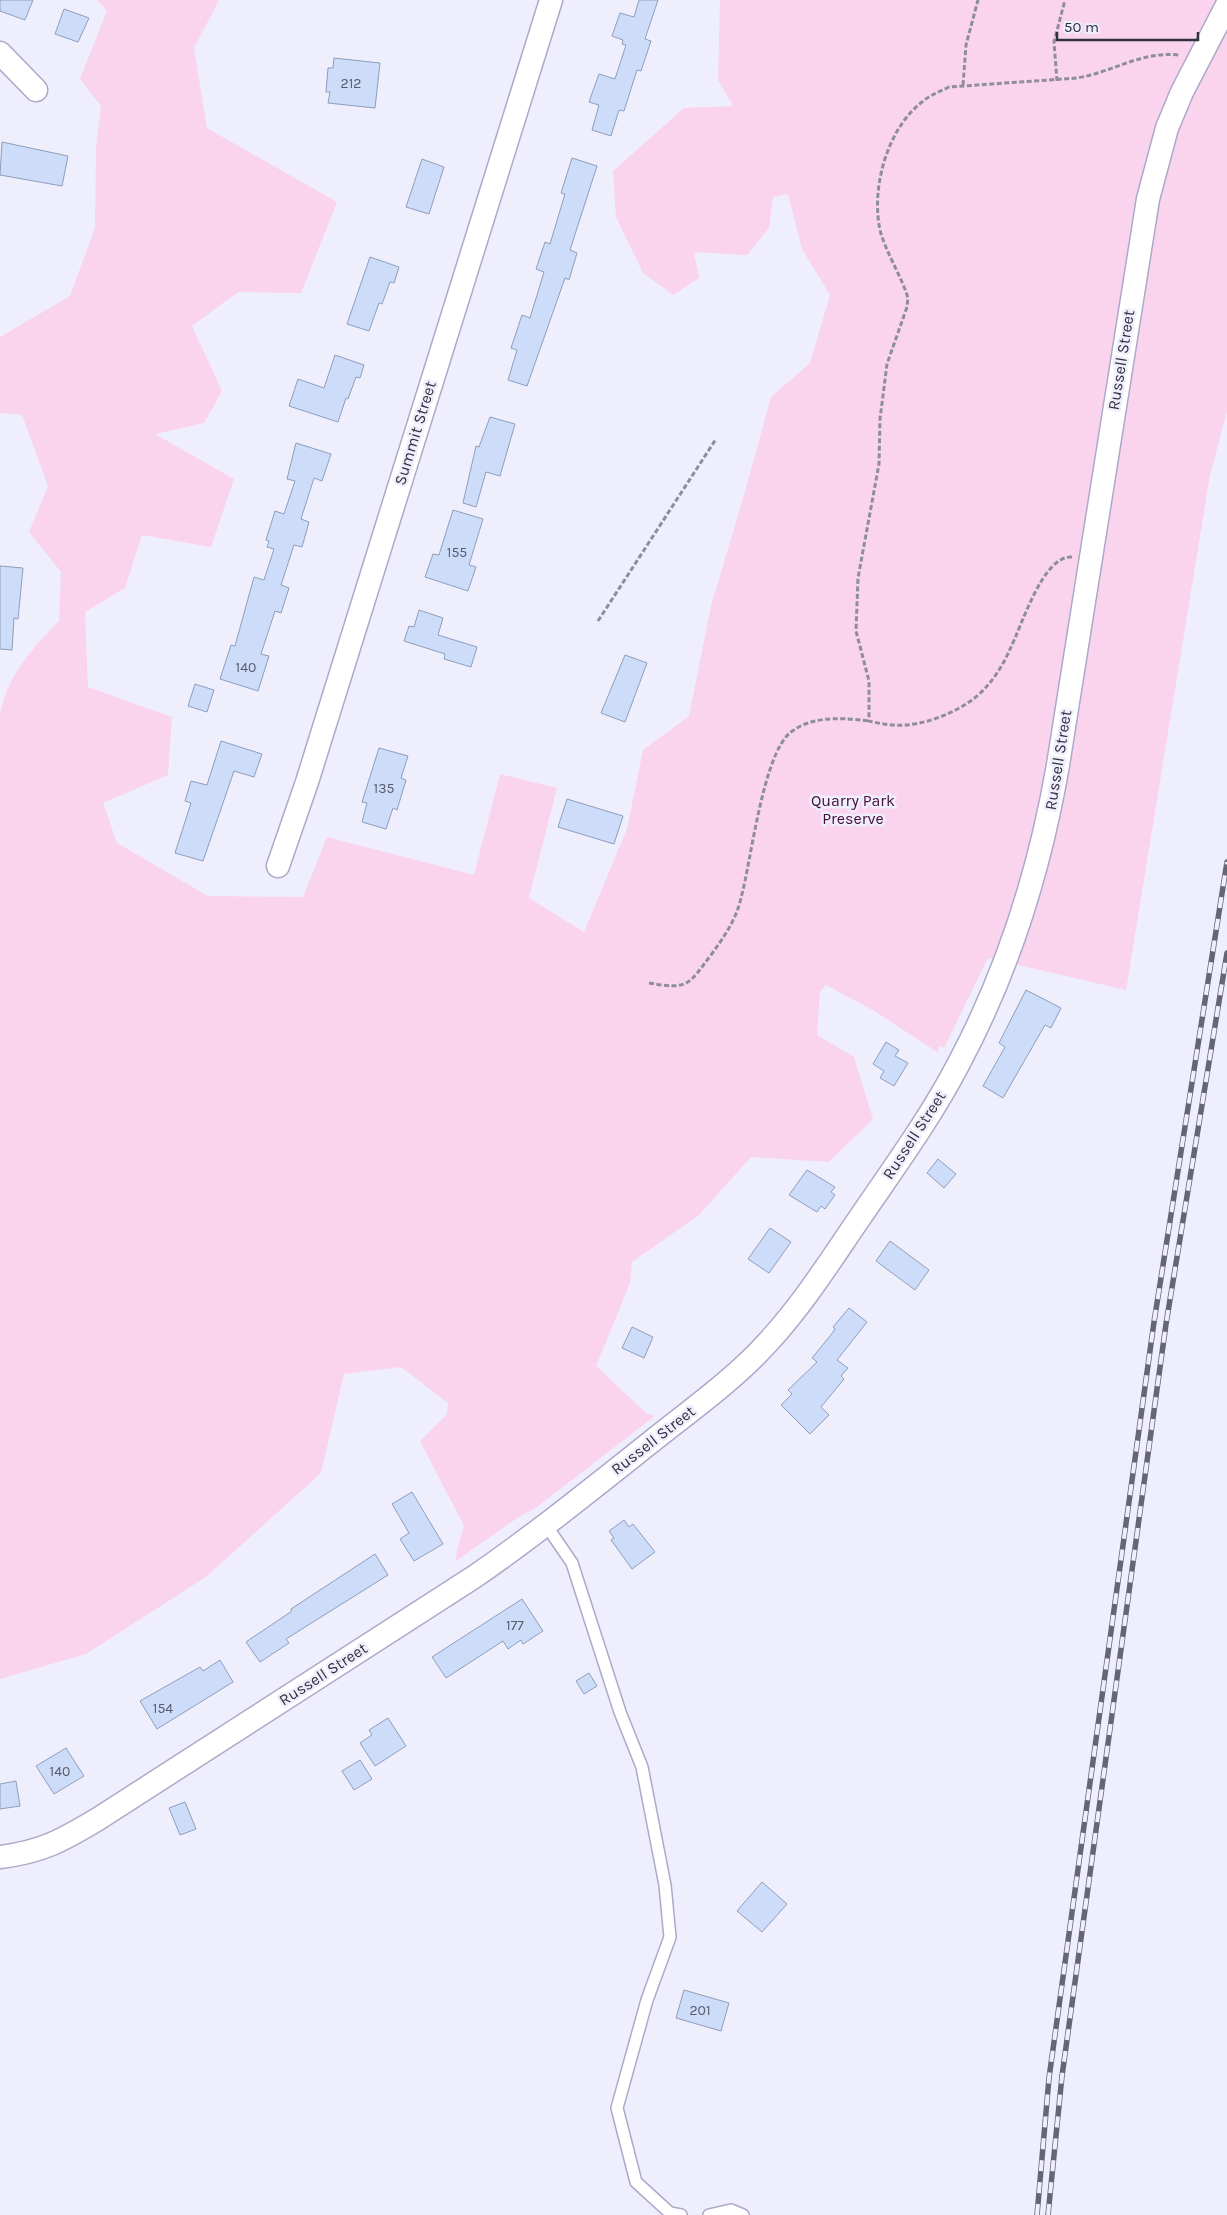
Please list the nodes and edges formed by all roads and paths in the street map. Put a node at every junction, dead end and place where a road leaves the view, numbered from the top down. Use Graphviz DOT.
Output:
graph roads {
  1 [pos="551,0"];
  2 [pos="978,0"];
  3 [pos="1065,0"];
  4 [pos="1227,5"];
  5 [pos="0,53"];
  6 [pos="1197,59"];
  7 [pos="1057,81"];
  8 [pos="963,85"];
  9 [pos="36,90"];
  10 [pos="716,439"];
  11 [pos="1090,559"];
  12 [pos="598,622"];
  13 [pos="868,721"];
  14 [pos="278,866"];
  15 [pos="649,984"];
  16 [pos="546,1525"];
  17 [pos="0,1857"];
  18 [pos="681,2215"];
  19 [pos="709,2215"];
  20 [pos="743,2215"];
  1 -- 14 [label="street, Summit Street"];
  2 -- 8 [label="path"];
  3 -- 7 [label="path"];
  4 -- 6 [label="street, Russell Street"];
  5 -- 9 [label="street"];
  6 -- 7 [label="path"];
  6 -- 11 [label="street, Russell Street"];
  7 -- 8 [label="path"];
  8 -- 13 [label="path"];
  10 -- 12 [label="path"];
  11 -- 13 [label="path"];
  11 -- 16 [label="street, Russell Street"];
  13 -- 15 [label="path"];
  16 -- 17 [label="street, Russell Street"];
  16 -- 18 [label="lane"];
  19 -- 20 [label="lane"];
}
